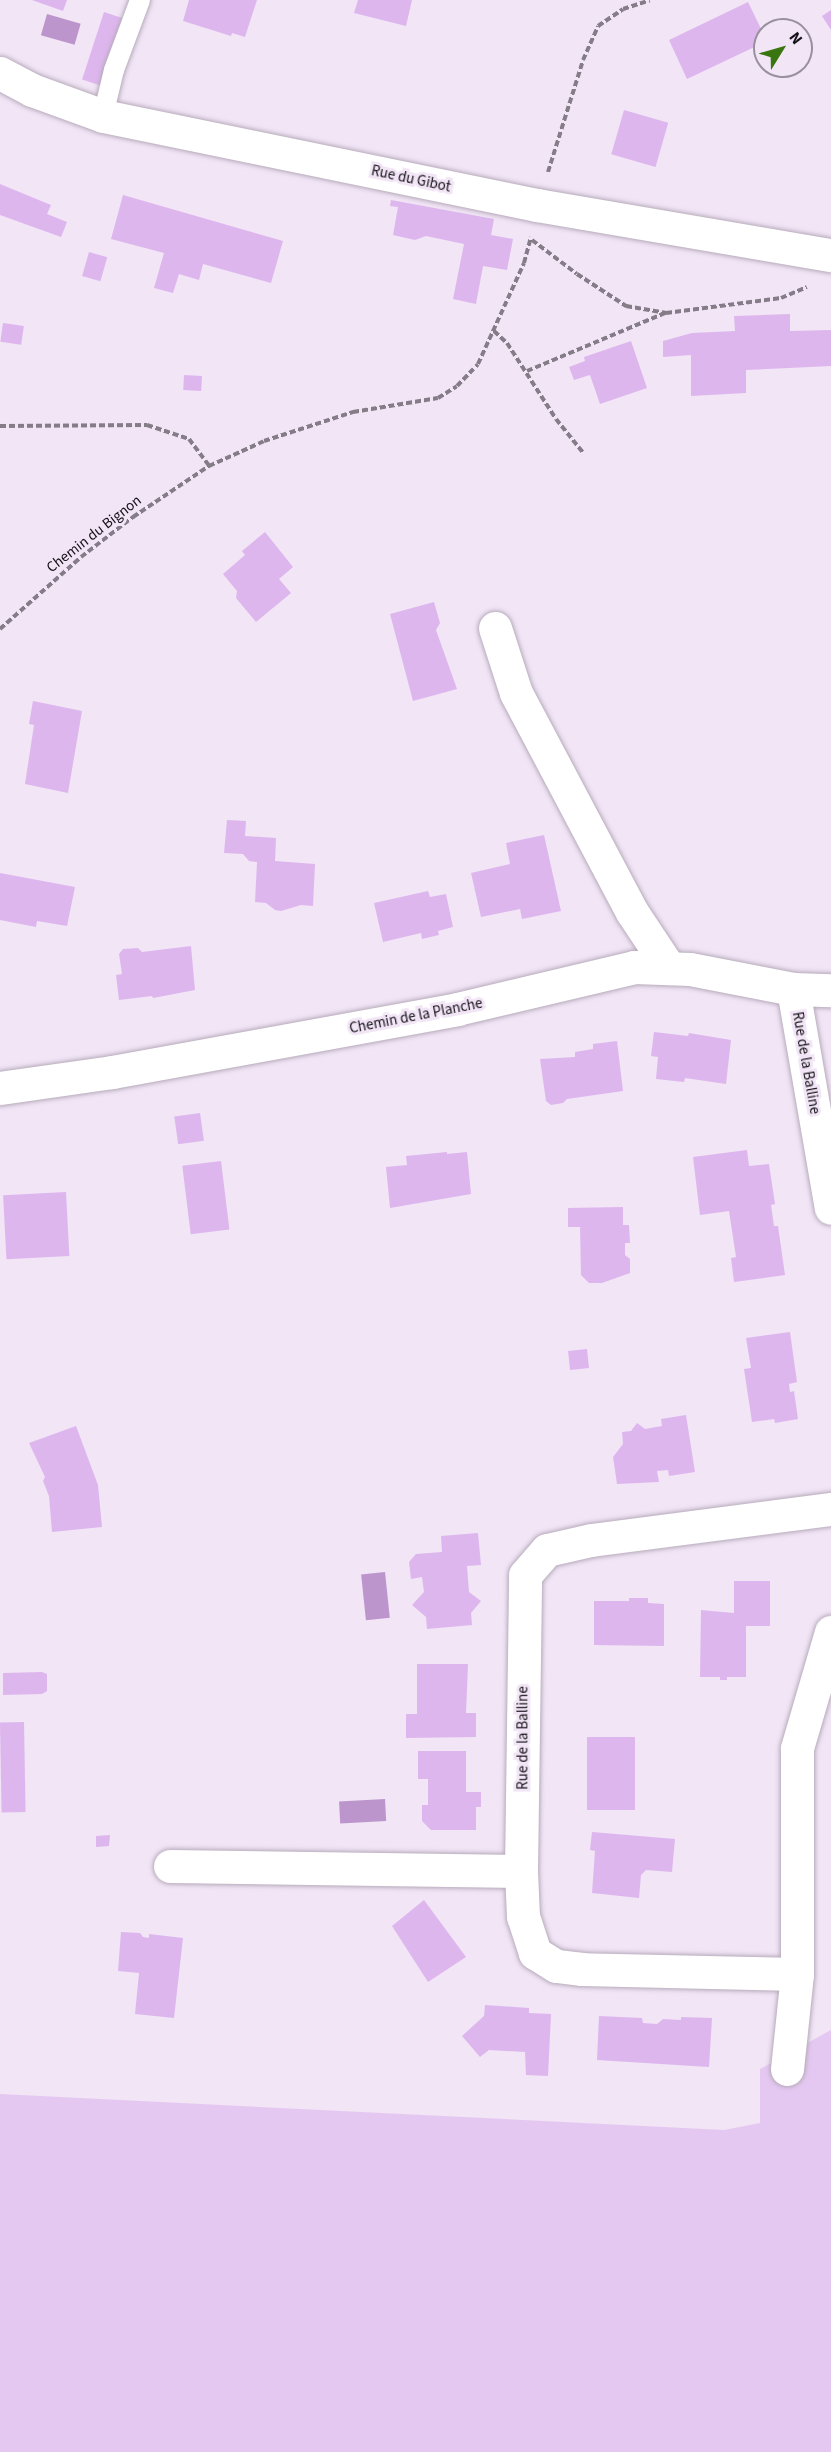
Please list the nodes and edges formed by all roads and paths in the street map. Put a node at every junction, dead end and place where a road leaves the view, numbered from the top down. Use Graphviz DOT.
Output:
graph roads {
  1 [pos="140,0"];
  2 [pos="650,0"];
  3 [pos="0,73"];
  4 [pos="103,116"];
  5 [pos="537,205"];
  6 [pos="531,239"];
  7 [pos="831,255"];
  8 [pos="810,286"];
  9 [pos="666,313"];
  10 [pos="494,331"];
  11 [pos="527,371"];
  12 [pos="0,426"];
  13 [pos="584,454"];
  14 [pos="209,466"];
  15 [pos="495,628"];
  16 [pos="0,629"];
  17 [pos="669,968"];
  18 [pos="793,988"];
  19 [pos="831,990"];
  20 [pos="0,1088"];
  21 [pos="831,1208"];
  22 [pos="831,1509"];
  23 [pos="831,1632"];
  24 [pos="170,1866"];
  25 [pos="521,1871"];
  26 [pos="797,1974"];
  27 [pos="787,2068"];
  1 -- 4 [label="lane"];
  2 -- 5 [label="path, Chemin du Bignon"];
  3 -- 4 [label="street, Rue du Gibot"];
  4 -- 5 [label="street, Rue du Gibot"];
  5 -- 6 [label="path, Chemin du Bignon"];
  5 -- 7 [label="street, Rue du Gibot"];
  6 -- 9 [label="path"];
  6 -- 10 [label="path, Chemin du Bignon"];
  8 -- 9 [label="path"];
  9 -- 11 [label="path"];
  10 -- 11 [label="path"];
  10 -- 14 [label="path, Chemin du Bignon"];
  11 -- 13 [label="path"];
  12 -- 14 [label="path"];
  14 -- 16 [label="path, Chemin du Bignon"];
  15 -- 17 [label="street"];
  17 -- 18 [label="street, Chemin de la Planche"];
  17 -- 20 [label="street, Chemin de la Planche"];
  18 -- 19 [label="street, Chemin de la Planche"];
  18 -- 21 [label="street, Rue de la Balline"];
  22 -- 25 [label="street, Rue de la Balline"];
  23 -- 26 [label="street"];
  24 -- 25 [label="street"];
  25 -- 26 [label="street, Rue de la Balline"];
  26 -- 27 [label="street"];
}
